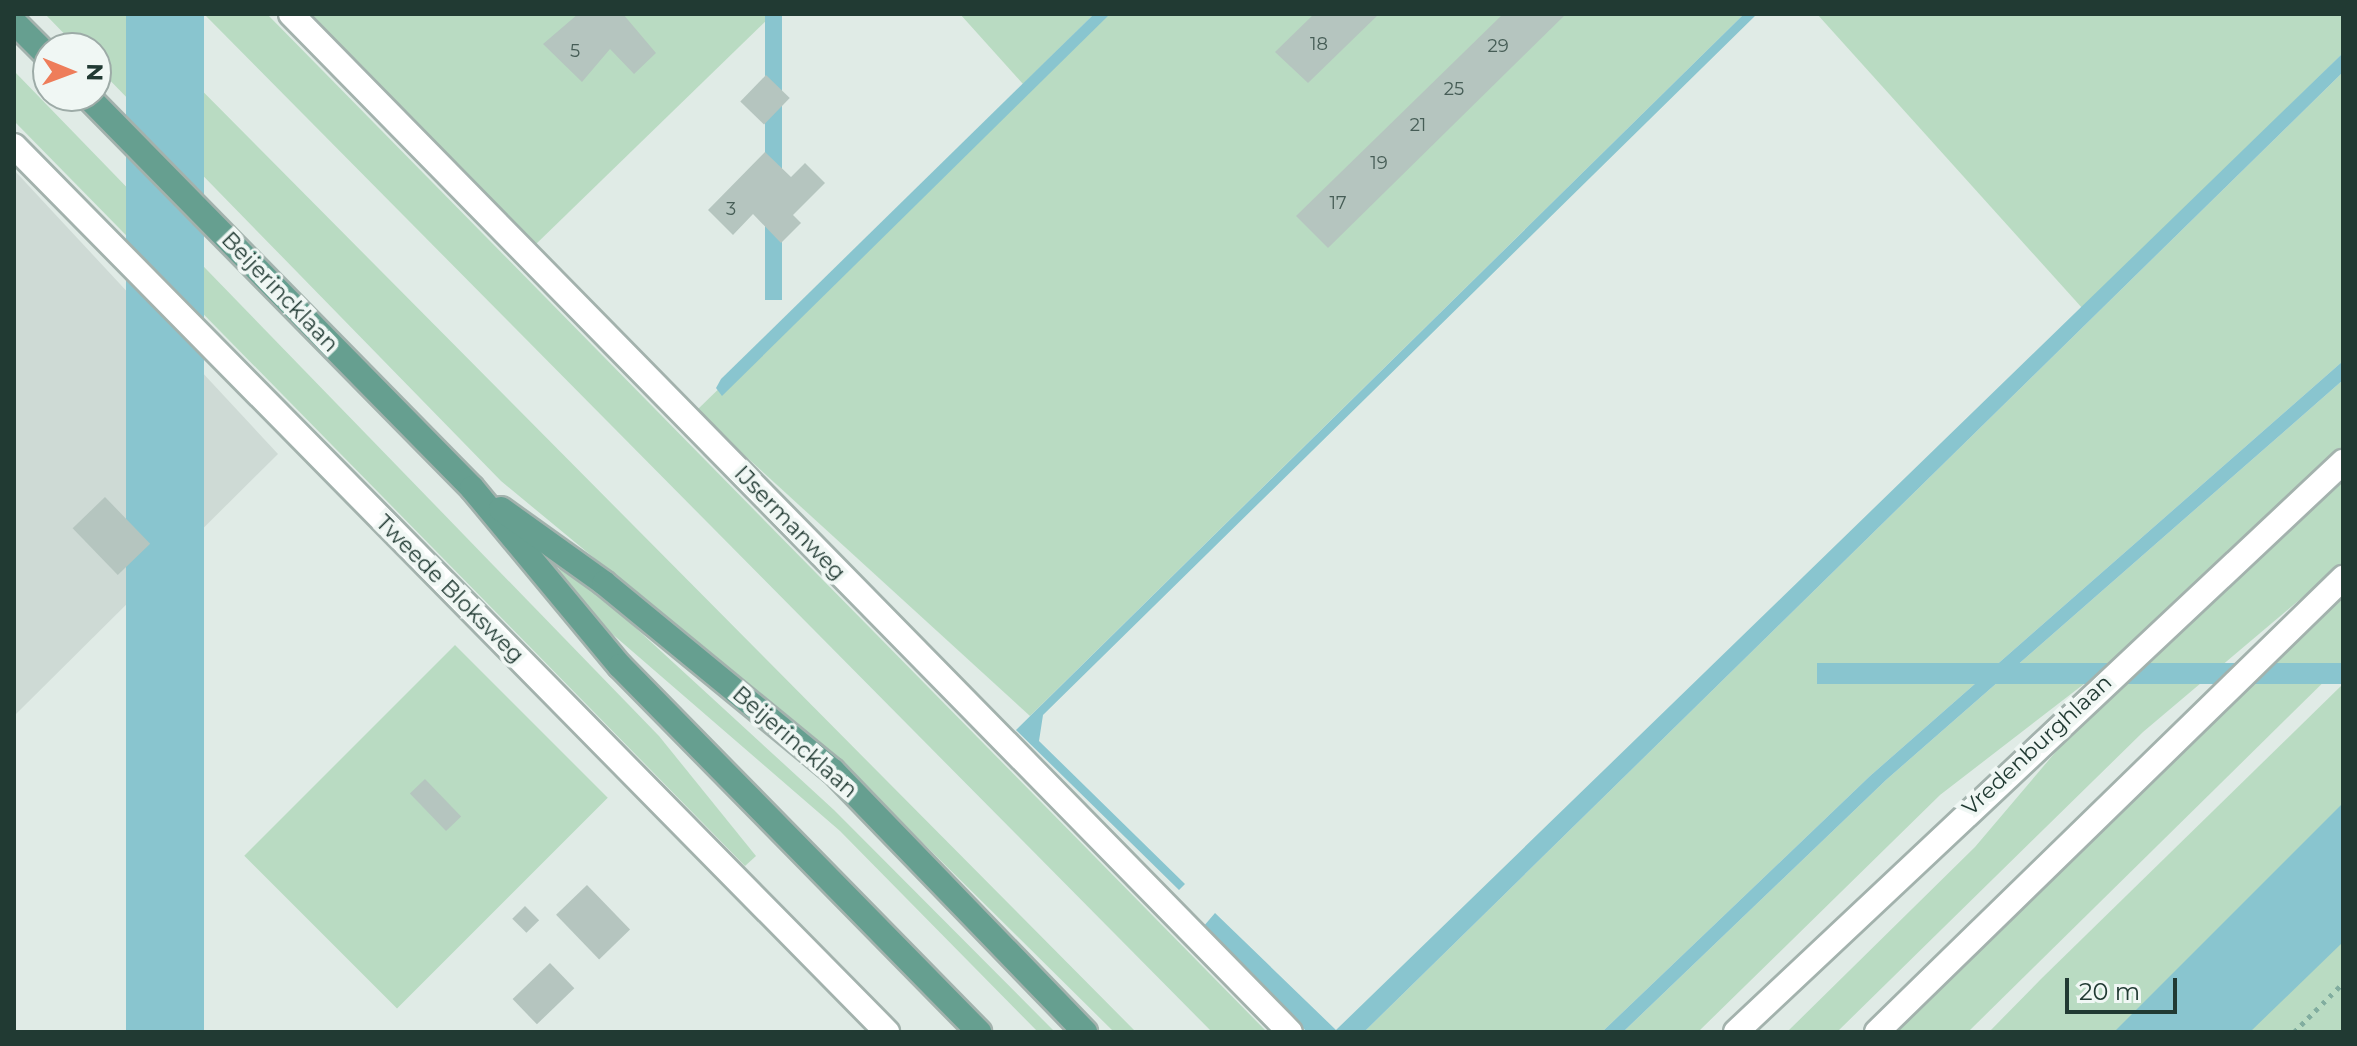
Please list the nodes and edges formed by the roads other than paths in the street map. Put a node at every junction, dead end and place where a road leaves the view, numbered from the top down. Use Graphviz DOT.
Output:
graph roads {
  1 [pos="291,14"];
  2 [pos="14,22"];
  3 [pos="32,40"];
  4 [pos="103,112"];
  5 [pos="14,146"];
  6 [pos="2343,462"];
  7 [pos="472,488"];
  8 [pos="2343,578"];
  9 [pos="887,1032"];
  10 [pos="979,1032"];
  11 [pos="1085,1032"];
  12 [pos="1290,1032"];
  13 [pos="1736,1032"];
  14 [pos="1877,1032"];
  1 -- 12 [label="street, IJsermanweg"];
  2 -- 3 [label="main road"];
  4 -- 7 [label="main road, Beijerincklaan"];
  5 -- 9 [label="street, Tweede Bloksweg"];
  6 -- 13 [label="street, Vredenburghlaan"];
  7 -- 10 [label="main road, Beijerincklaan"];
  7 -- 11 [label="main road, Beijerincklaan"];
  8 -- 14 [label="street"];
}
